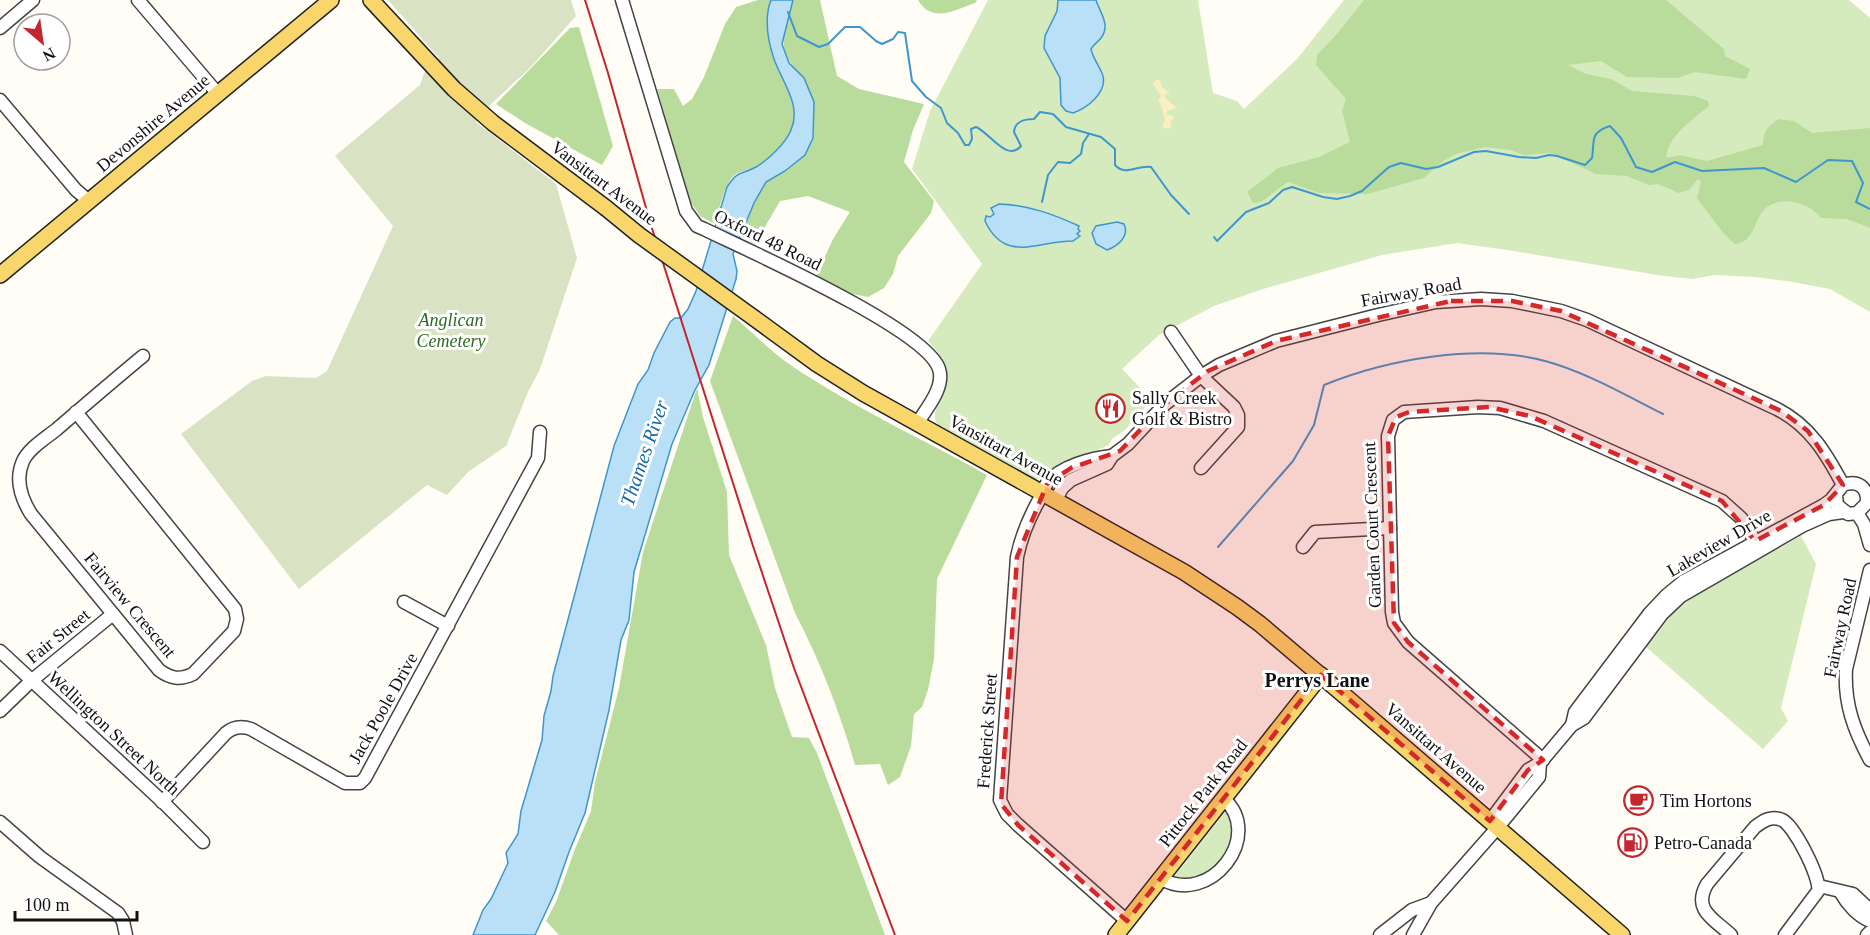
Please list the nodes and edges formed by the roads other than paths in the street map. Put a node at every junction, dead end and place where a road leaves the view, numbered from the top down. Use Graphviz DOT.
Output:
graph roads {
  1 [pos="33,0"];
  2 [pos="138,0"];
  3 [pos="330,0"];
  4 [pos="371,0"];
  5 [pos="622,0"];
  6 [pos="0,28"];
  7 [pos="218,94"];
  8 [pos="0,99"];
  9 [pos="89,201"];
  10 [pos="0,274"];
  11 [pos="1171,332"];
  12 [pos="143,356"];
  13 [pos="1201,376"];
  14 [pos="76,412"];
  15 [pos="918,422"];
  16 [pos="540,432"];
  17 [pos="1201,468"];
  18 [pos="1867,485"];
  19 [pos="1840,490"];
  20 [pos="1049,496"];
  21 [pos="1843,512"];
  22 [pos="1857,513"];
  23 [pos="1390,528"];
  24 [pos="1757,545"];
  25 [pos="1870,545"];
  26 [pos="1303,548"];
  27 [pos="1870,570"];
  28 [pos="404,602"];
  29 [pos="113,614"];
  30 [pos="448,626"];
  31 [pos="0,651"];
  32 [pos="1321,675"];
  33 [pos="31,681"];
  34 [pos="0,711"];
  35 [pos="1870,760"];
  36 [pos="1542,761"];
  37 [pos="1223,798"];
  38 [pos="162,801"];
  39 [pos="0,822"];
  40 [pos="1494,824"];
  41 [pos="203,842"];
  42 [pos="1160,878"];
  43 [pos="1819,886"];
  44 [pos="1841,893"];
  45 [pos="1431,903"];
  46 [pos="1870,910"];
  47 [pos="1128,921"];
  48 [pos="1870,921"];
  49 [pos="126,935"];
  50 [pos="1116,935"];
  51 [pos="1380,935"];
  52 [pos="1413,935"];
  53 [pos="1622,935"];
  54 [pos="1731,935"];
  55 [pos="1785,935"];
  1 -- 6 [label="street"];
  2 -- 7 [label="street"];
  3 -- 7 [label="main road, Devonshire Avenue"];
  4 -- 15 [label="main road, Vansittart Avenue, bridge"];
  5 -- 15 [label="street, Oxford 48 Road"];
  7 -- 9 [label="main road, Devonshire Avenue"];
  8 -- 9 [label="street"];
  9 -- 10 [label="main road, Devonshire Avenue"];
  11 -- 13 [label="street"];
  12 -- 14 [label="street"];
  13 -- 17 [label="street"];
  13 -- 19 [label="street, Fairway Road"];
  13 -- 20 [label="street, Fairway Road"];
  14 -- 29 [label="street, Fairview Crescent"];
  14 -- 29 [label="street, Fairview Crescent"];
  15 -- 20 [label="main road, Vansittart Avenue"];
  16 -- 30 [label="street, Jack Poole Drive"];
  18 -- 19 [label="street"];
  18 -- 22 [label="street"];
  19 -- 21 [label="street"];
  19 -- 24 [label="street, Lakeview Drive"];
  20 -- 32 [label="main road, Vansittart Avenue"];
  20 -- 47 [label="street, Frederick Street"];
  21 -- 22 [label="street"];
  21 -- 24 [label="street, Lakeview Drive"];
  22 -- 25 [label="street"];
  23 -- 24 [label="street, Garden Court Crescent"];
  23 -- 26 [label="street"];
  23 -- 36 [label="street, Garden Court Crescent"];
  24 -- 36 [label="street, Lakeview Drive"];
  27 -- 35 [label="street, Fairway Road"];
  28 -- 30 [label="street"];
  29 -- 33 [label="street, Fair Street"];
  30 -- 38 [label="street, Jack Poole Drive"];
  31 -- 33 [label="street, Wellington Street North"];
  32 -- 37 [label="main road, Pittock Park Road"];
  32 -- 40 [label="main road, Vansittart Avenue"];
  33 -- 34 [label="street, Fair Street"];
  33 -- 38 [label="street, Wellington Street North"];
  36 -- 40 [label="street, Lakeview Drive"];
  37 -- 42 [label="main road, Pittock Park Road"];
  37 -- 42 [label="street"];
  38 -- 41 [label="street, Wellington Street North"];
  39 -- 49 [label="street"];
  40 -- 45 [label="street, Lakeview Drive"];
  40 -- 53 [label="main road, Vansittart Avenue"];
  42 -- 47 [label="main road, Pittock Park Road"];
  43 -- 44 [label="street"];
  43 -- 54 [label="street"];
  43 -- 55 [label="street"];
  44 -- 46 [label="street"];
  44 -- 48 [label="street"];
  45 -- 51 [label="street, Lakeview Drive"];
  45 -- 52 [label="street, Lakeview Drive"];
  47 -- 50 [label="main road, Pittock Park Road"];
}
